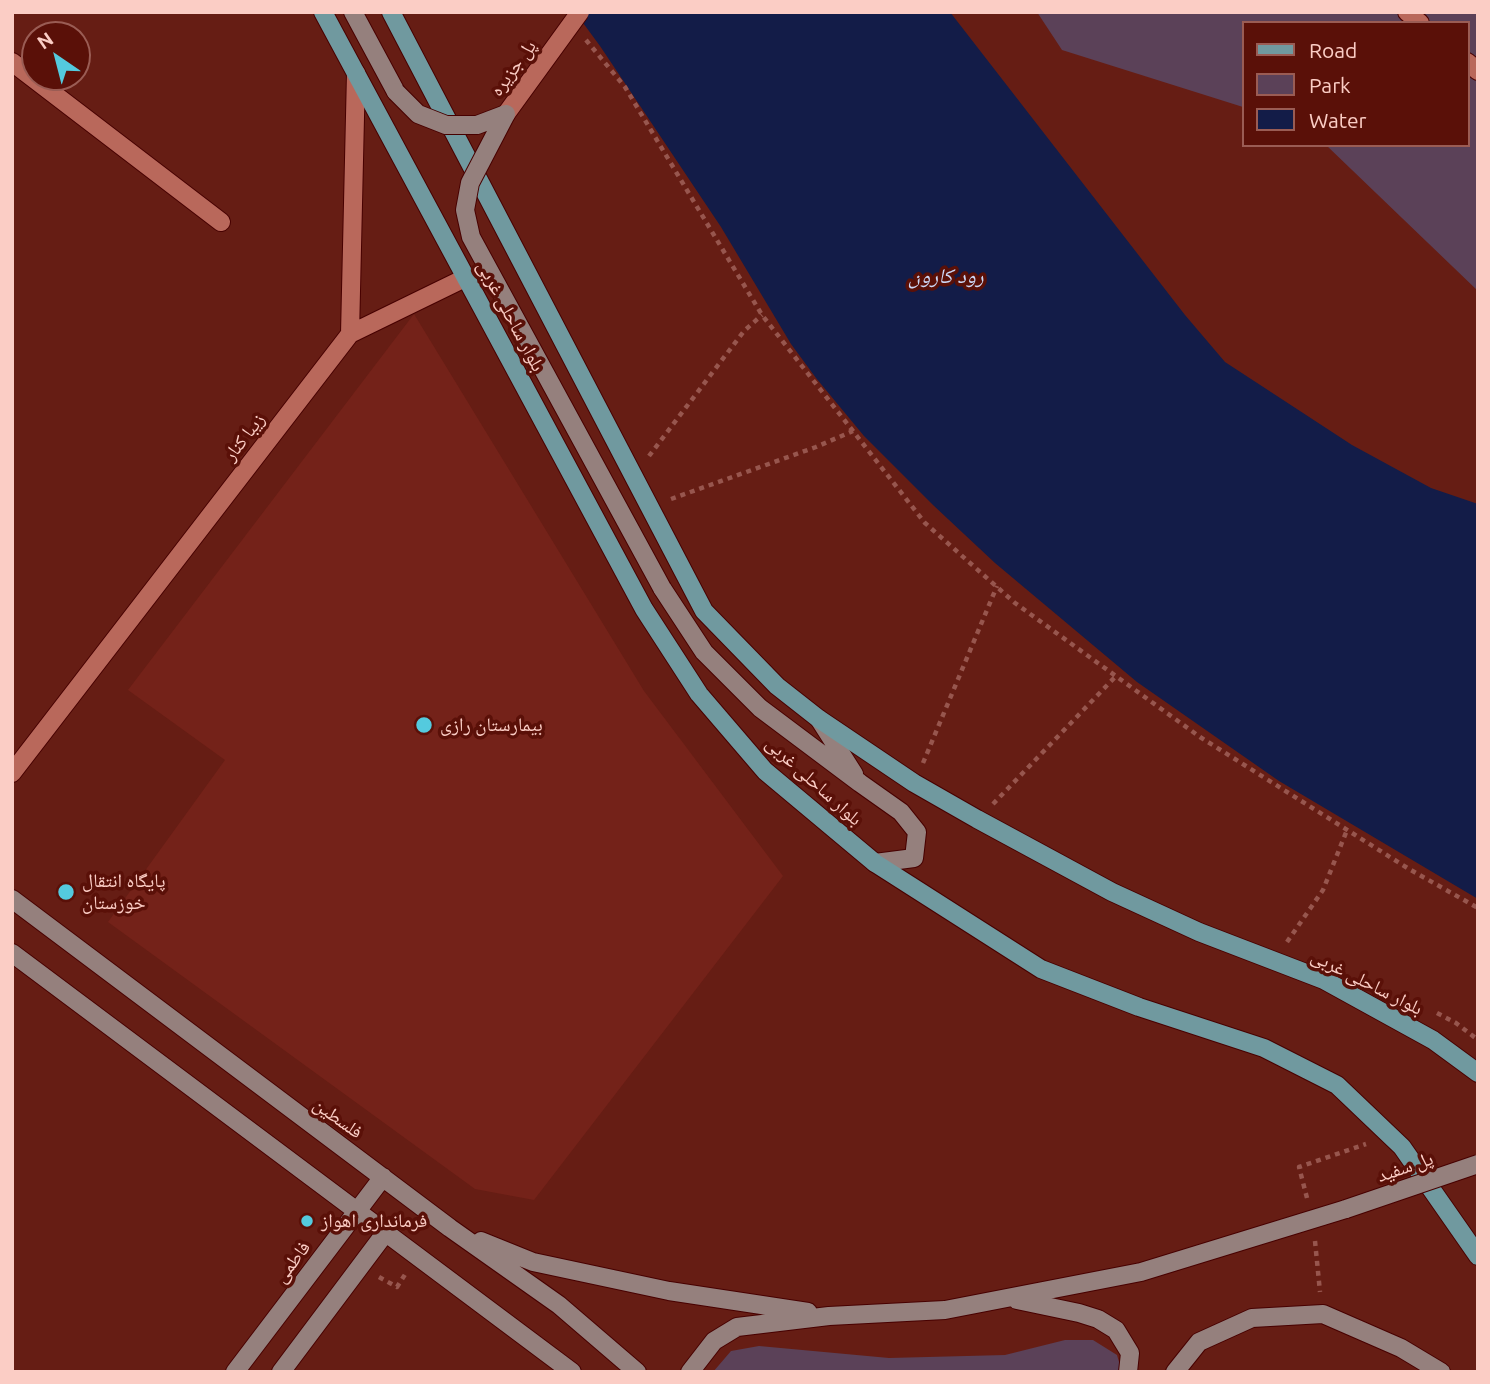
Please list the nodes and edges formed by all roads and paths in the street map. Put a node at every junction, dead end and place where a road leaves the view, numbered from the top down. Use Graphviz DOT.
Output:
graph roads {
  1 [pos="323,12"];
  2 [pos="353,12"];
  3 [pos="391,12"];
  4 [pos="580,12"];
  5 [pos="580,34"];
  6 [pos="12,62"];
  7 [pos="356,73"];
  8 [pos="506,114"];
  9 [pos="221,222"];
  10 [pos="467,278"];
  11 [pos="762,315"];
  12 [pos="350,334"];
  13 [pos="853,432"];
  14 [pos="649,455"];
  15 [pos="655,466"];
  16 [pos="633,476"];
  17 [pos="666,488"];
  18 [pos="671,499"];
  19 [pos="677,511"];
  20 [pos="997,586"];
  21 [pos="662,588"];
  22 [pos="704,611"];
  23 [pos="1116,676"];
  24 [pos="819,719"];
  25 [pos="12,773"];
  26 [pos="860,783"];
  27 [pos="915,783"];
  28 [pos="978,819"];
  29 [pos="1347,830"];
  30 [pos="875,863"];
  31 [pos="12,899"];
  32 [pos="1478,908"];
  33 [pos="1287,943"];
  34 [pos="12,953"];
  35 [pos="1432,1011"];
  36 [pos="1478,1040"];
  37 [pos="1478,1073"];
  38 [pos="1478,1164"];
  39 [pos="383,1177"];
  40 [pos="358,1210"];
  41 [pos="450,1228"];
  42 [pos="386,1232"];
  43 [pos="1478,1256"];
  44 [pos="1006,1298"];
  45 [pos="829,1316"];
  46 [pos="235,1372"];
  47 [pos="281,1372"];
  48 [pos="572,1372"];
  49 [pos="637,1372"];
  50 [pos="690,1372"];
  51 [pos="1128,1372"];
  52 [pos="1175,1372"];
  53 [pos="1441,1372"];
  1 -- 7 [label="main road, بلوار ساحلی غربی"];
  2 -- 8 [label="street, bridge"];
  3 -- 16 [label="main road, بلوار ساحلی غربی"];
  4 -- 8 [label="street, پل جزیره, bridge"];
  5 -- 11 [label="path"];
  6 -- 9 [label="street"];
  7 -- 10 [label="main road, بلوار ساحلی غربی"];
  7 -- 12 [label="street"];
  8 -- 21 [label="street, bridge"];
  10 -- 12 [label="street"];
  10 -- 30 [label="main road, بلوار ساحلی غربی"];
  11 -- 13 [label="path"];
  11 -- 14 [label="path"];
  12 -- 25 [label="street, زیبا کنار"];
  13 -- 18 [label="path"];
  13 -- 20 [label="path"];
  14 -- 15 [label="path"];
  14 -- 16 [label="path"];
  16 -- 22 [label="main road, بلوار ساحلی غربی"];
  17 -- 18 [label="path"];
  18 -- 19 [label="path"];
  20 -- 23 [label="path"];
  20 -- 27 [label="path"];
  21 -- 22 [label="street"];
  21 -- 26 [label="street"];
  22 -- 24 [label="main road, بلوار ساحلی غربی"];
  23 -- 28 [label="path"];
  23 -- 29 [label="path"];
  24 -- 26 [label="street"];
  24 -- 27 [label="main road, بلوار ساحلی غربی"];
  26 -- 30 [label="street"];
  27 -- 28 [label="main road, بلوار ساحلی غربی"];
  28 -- 37 [label="main road, بلوار ساحلی غربی"];
  29 -- 32 [label="path"];
  29 -- 33 [label="path"];
  30 -- 43 [label="main road, بلوار ساحلی غربی"];
  31 -- 39 [label="street, فلسطین"];
  34 -- 40 [label="street"];
  35 -- 36 [label="path"];
  38 -- 44 [label="street, پل سفید, bridge"];
  39 -- 40 [label="street, فاطمی"];
  39 -- 41 [label="street, فلسطین"];
  40 -- 42 [label="street"];
  40 -- 46 [label="street, فاطمی"];
  41 -- 45 [label="street"];
  41 -- 49 [label="street, فلسطین"];
  42 -- 47 [label="street"];
  42 -- 48 [label="street"];
  44 -- 45 [label="street, پل سفید"];
  44 -- 51 [label="street"];
  45 -- 50 [label="street"];
  52 -- 53 [label="street"];
}
